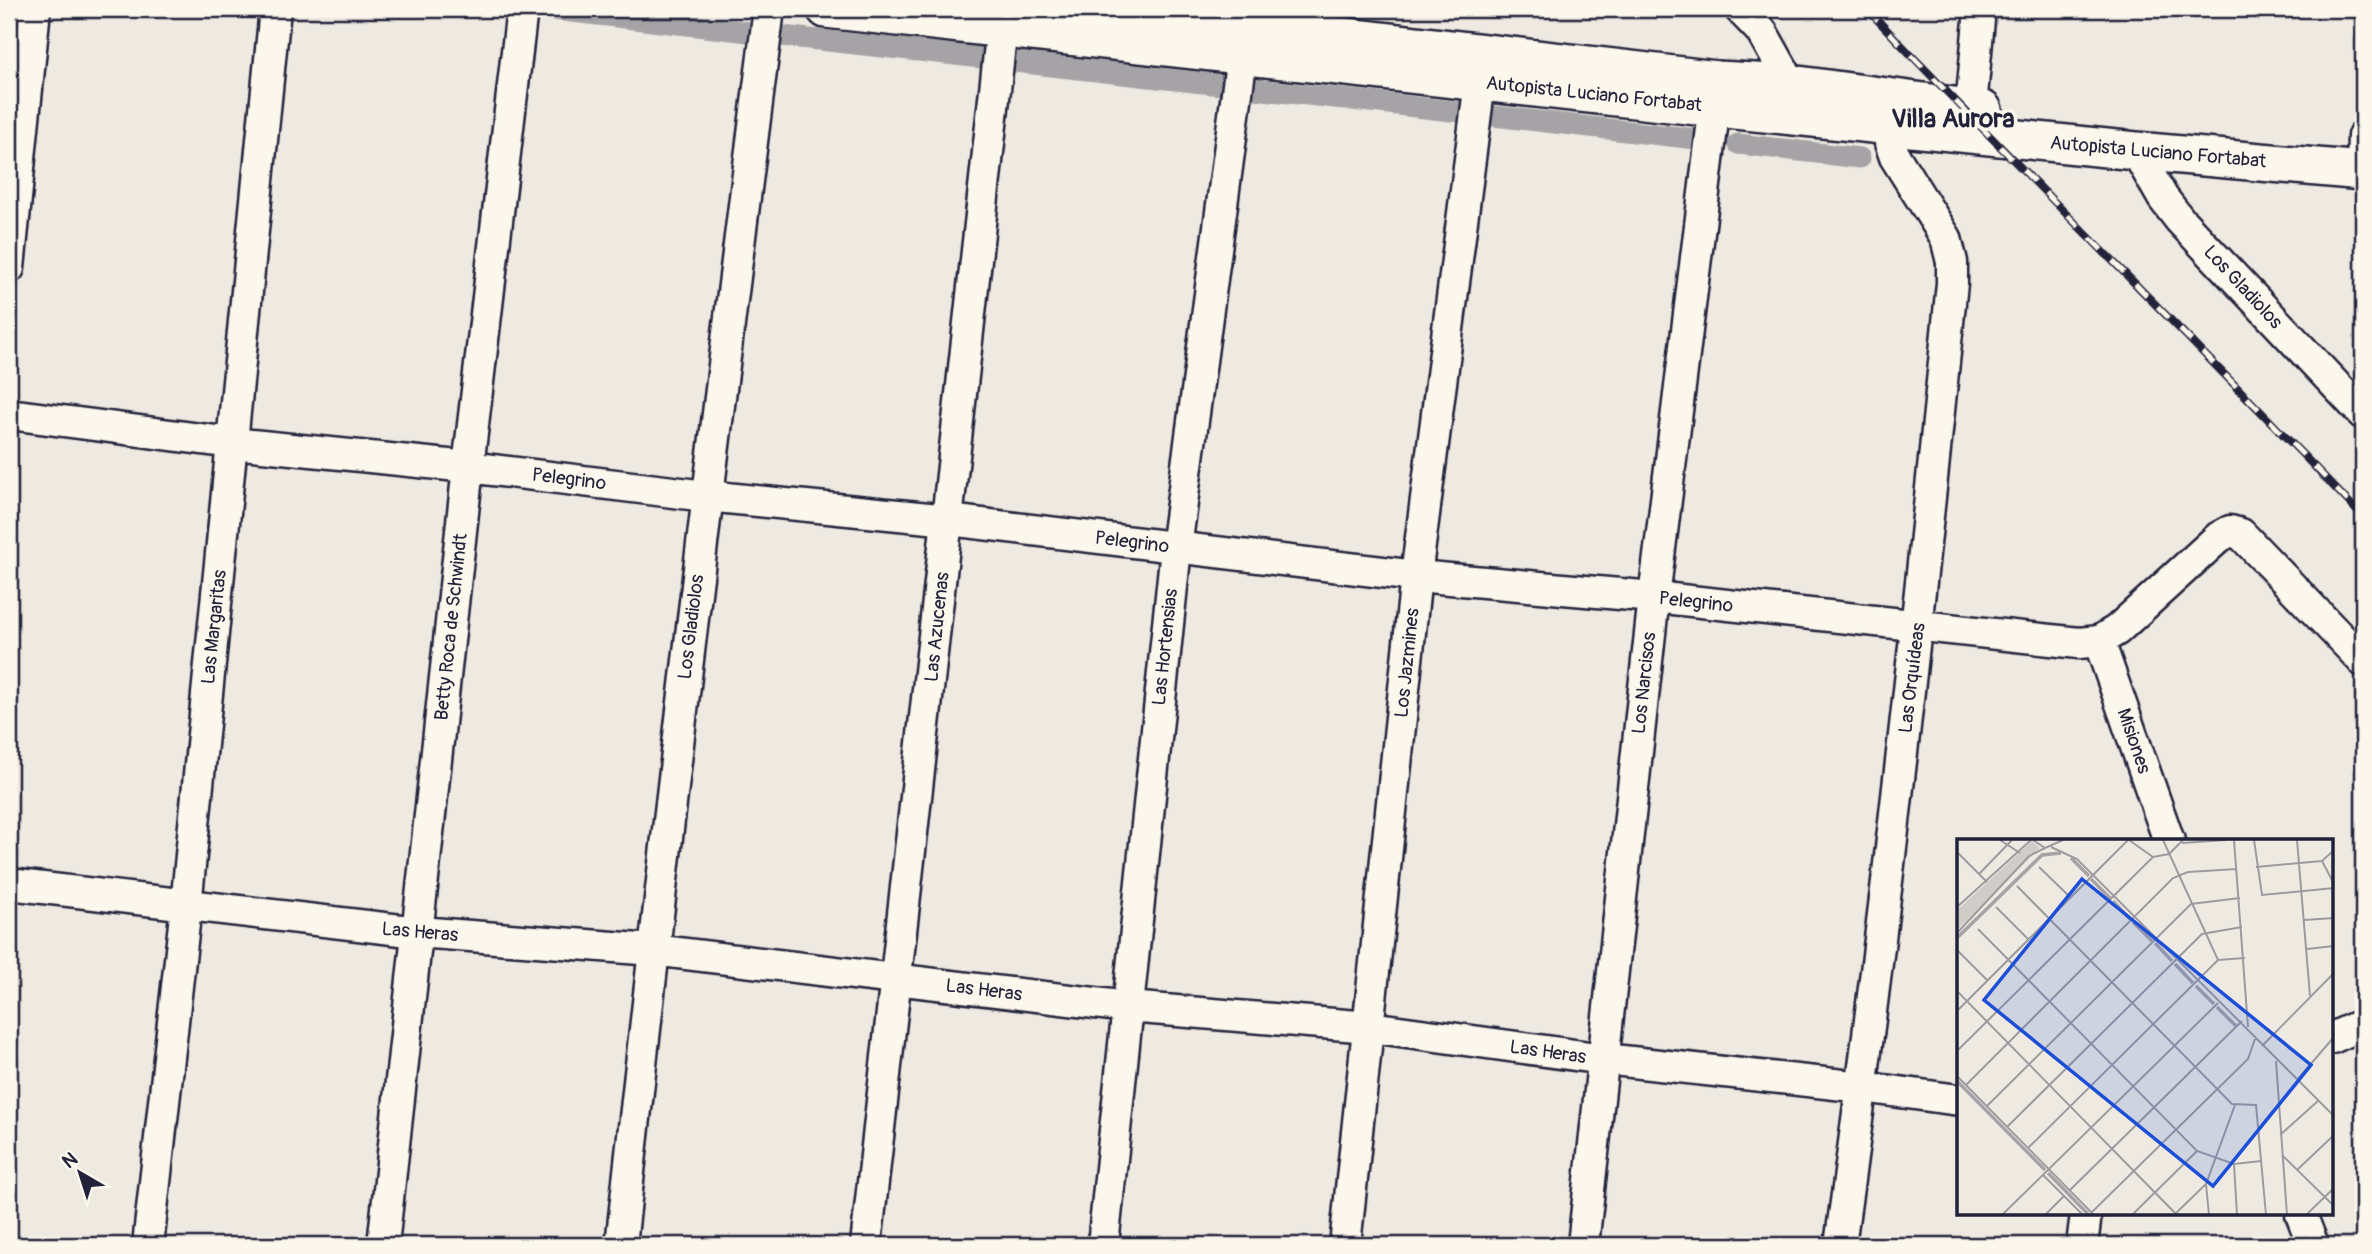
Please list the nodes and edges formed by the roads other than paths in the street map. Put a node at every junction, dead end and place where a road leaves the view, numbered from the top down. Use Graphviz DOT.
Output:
graph roads {
  1 [pos="35,9"];
  2 [pos="275,9"];
  3 [pos="522,9"];
  4 [pos="769,9"];
  5 [pos="826,9"];
  6 [pos="1107,9"];
  7 [pos="1740,9"];
  8 [pos="1980,9"];
  9 [pos="1003,19"];
  10 [pos="1245,29"];
  11 [pos="1480,82"];
  12 [pos="1791,84"];
  13 [pos="1716,94"];
  14 [pos="1970,121"];
  15 [pos="1892,126"];
  16 [pos="2136,151"];
  17 [pos="2363,155"];
  18 [pos="14,170"];
  19 [pos="9,268"];
  20 [pos="9,414"];
  21 [pos="2363,414"];
  22 [pos="232,443"];
  23 [pos="468,467"];
  24 [pos="706,496"];
  25 [pos="949,520"];
  26 [pos="1176,548"];
  27 [pos="1416,576"];
  28 [pos="1654,597"];
  29 [pos="1918,624"];
  30 [pos="2099,641"];
  31 [pos="2363,661"];
  32 [pos="2168,839"];
  33 [pos="9,884"];
  34 [pos="186,906"];
  35 [pos="418,932"];
  36 [pos="653,950"];
  37 [pos="897,979"];
  38 [pos="1128,1007"];
  39 [pos="2363,1024"];
  40 [pos="1370,1027"];
  41 [pos="2334,1037"];
  42 [pos="1604,1059"];
  43 [pos="1863,1087"];
  44 [pos="1957,1100"];
  45 [pos="2086,1216"];
  46 [pos="2302,1216"];
  47 [pos="148,1245"];
  48 [pos="383,1245"];
  49 [pos="621,1245"];
  50 [pos="866,1245"];
  51 [pos="1103,1245"];
  52 [pos="1345,1245"];
  53 [pos="1583,1245"];
  54 [pos="1840,1245"];
  55 [pos="2082,1245"];
  56 [pos="2313,1245"];
  1 -- 18 [label="street"];
  2 -- 22 [label="street, Las Margaritas"];
  3 -- 23 [label="street, Betty Roca de Schwindt"];
  4 -- 24 [label="street, Los Gladiolos"];
  5 -- 9 [label="main road, Autopista Luciano Fortabat"];
  6 -- 10 [label="main road, Autopista Luciano Fortabat"];
  7 -- 12 [label="street"];
  8 -- 14 [label="street"];
  9 -- 10 [label="main road, Autopista Luciano Fortabat"];
  9 -- 25 [label="street, Las Azucenas"];
  10 -- 11 [label="main road, Autopista Luciano Fortabat"];
  10 -- 13 [label="main road, Autopista Luciano Fortabat"];
  10 -- 26 [label="street, Las Hortensias"];
  11 -- 13 [label="main road, Autopista Luciano Fortabat"];
  11 -- 27 [label="street, Los Jazmines"];
  12 -- 13 [label="main road, Autopista Luciano Fortabat"];
  12 -- 14 [label="main road, Autopista Luciano Fortabat"];
  13 -- 15 [label="main road, Autopista Luciano Fortabat"];
  13 -- 28 [label="street, Los Narcisos"];
  14 -- 15 [label="main road, Autopista Luciano Fortabat"];
  14 -- 16 [label="main road, Autopista Luciano Fortabat"];
  14 -- 17 [label="main road, Autopista Luciano Fortabat"];
  15 -- 29 [label="street, Las Orquídeas"];
  16 -- 17 [label="main road, Autopista Luciano Fortabat"];
  16 -- 21 [label="street, Los Gladiolos"];
  18 -- 19 [label="street"];
  20 -- 22 [label="street, Pelegrino"];
  22 -- 23 [label="street, Pelegrino"];
  22 -- 34 [label="street, Las Margaritas"];
  23 -- 24 [label="street, Pelegrino"];
  23 -- 35 [label="street, Betty Roca de Schwindt"];
  24 -- 25 [label="street, Pelegrino"];
  24 -- 36 [label="street, Los Gladiolos"];
  25 -- 26 [label="street, Pelegrino"];
  25 -- 37 [label="street, Las Azucenas"];
  26 -- 27 [label="street, Pelegrino"];
  26 -- 38 [label="street, Las Hortensias"];
  27 -- 28 [label="street, Pelegrino"];
  27 -- 40 [label="street, Los Jazmines"];
  28 -- 29 [label="street, Pelegrino"];
  28 -- 42 [label="street, Los Narcisos"];
  29 -- 30 [label="street, Pelegrino"];
  29 -- 43 [label="street, Las Orquídeas"];
  30 -- 31 [label="street"];
  30 -- 32 [label="street, Misiones"];
  33 -- 34 [label="street, Las Heras"];
  34 -- 35 [label="street, Las Heras"];
  34 -- 47 [label="street, Las Margaritas"];
  35 -- 36 [label="street, Las Heras"];
  35 -- 48 [label="street, Betty Roca de Schwindt"];
  36 -- 37 [label="street, Las Heras"];
  36 -- 49 [label="street, Los Gladiolos"];
  37 -- 38 [label="street, Las Heras"];
  37 -- 50 [label="street, Las Azucenas"];
  38 -- 40 [label="street, Las Heras"];
  38 -- 51 [label="street, Las Hortensias"];
  39 -- 41 [label="street"];
  40 -- 42 [label="street, Las Heras"];
  40 -- 52 [label="street, Los Jazmines"];
  42 -- 43 [label="street, Las Heras"];
  42 -- 53 [label="street, Los Narcisos"];
  43 -- 44 [label="street, Las Heras"];
  43 -- 54 [label="street, Las Orquídeas"];
  45 -- 55 [label="street"];
  46 -- 56 [label="street"];
}
